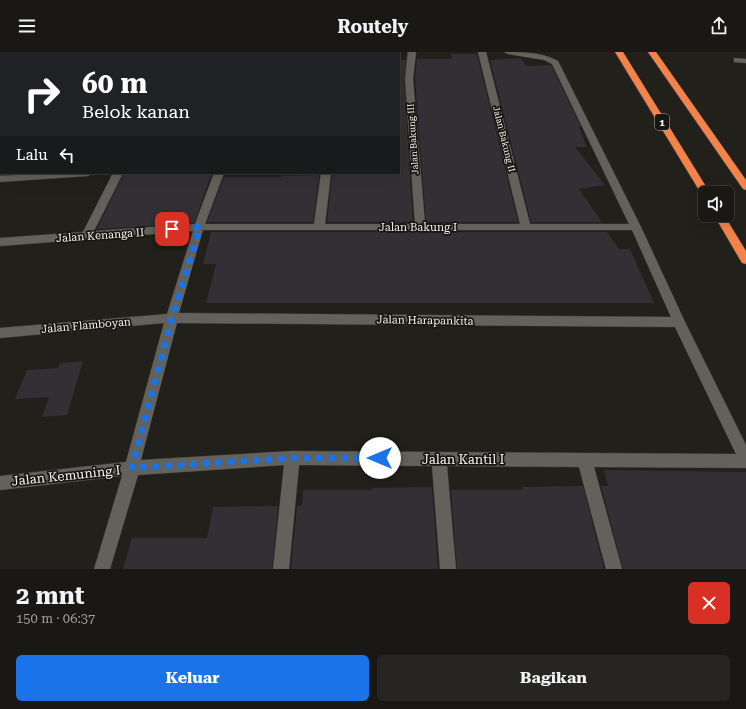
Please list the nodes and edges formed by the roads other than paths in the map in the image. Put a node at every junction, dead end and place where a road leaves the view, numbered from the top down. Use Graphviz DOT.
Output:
graph roads {
  1 [pos="412,52"];
  2 [pos="416,52"];
  3 [pos="482,52"];
  4 [pos="508,52"];
  5 [pos="619,52"];
  6 [pos="652,52"];
  7 [pos="737,60"];
  8 [pos="746,61"];
  9 [pos="400,79"];
  10 [pos="409,79"];
  11 [pos="73,174"];
  12 [pos="118,174"];
  13 [pos="218,174"];
  14 [pos="326,174"];
  15 [pos="0,179"];
  16 [pos="701,186"];
  17 [pos="746,187"];
  18 [pos="723,222"];
  19 [pos="200,227"];
  20 [pos="319,227"];
  21 [pos="420,227"];
  22 [pos="526,227"];
  23 [pos="636,227"];
  24 [pos="87,235"];
  25 [pos="0,242"];
  26 [pos="746,260"];
  27 [pos="172,318"];
  28 [pos="679,322"];
  29 [pos="0,333"];
  30 [pos="292,458"];
  31 [pos="439,459"];
  32 [pos="585,460"];
  33 [pos="746,460"];
  34 [pos="132,468"];
  35 [pos="0,483"];
  36 [pos="102,569"];
  37 [pos="281,569"];
  38 [pos="448,569"];
  39 [pos="614,569"];
  1 -- 2 [label="street"];
  1 -- 10 [label="street, Jalan Bakung III"];
  3 -- 22 [label="street, Jalan Bakung II"];
  4 -- 23 [label="street"];
  5 -- 16 [label="highway, 1"];
  6 -- 17 [label="highway"];
  7 -- 8 [label="street"];
  9 -- 10 [label="street"];
  10 -- 21 [label="street, Jalan Bakung III"];
  11 -- 15 [label="street"];
  12 -- 24 [label="street"];
  13 -- 19 [label="street"];
  14 -- 20 [label="street"];
  18 -- 26 [label="highway"];
  19 -- 20 [label="street, Jalan Bakung I"];
  19 -- 24 [label="street, Jalan Kenanga II"];
  19 -- 27 [label="street"];
  20 -- 21 [label="street, Jalan Bakung I"];
  21 -- 22 [label="street, Jalan Bakung I"];
  22 -- 23 [label="street, Jalan Bakung I"];
  23 -- 28 [label="street"];
  24 -- 25 [label="street, Jalan Kenanga II"];
  27 -- 28 [label="street, Jalan Harapankita"];
  27 -- 29 [label="street, Jalan Flamboyan"];
  27 -- 34 [label="street"];
  28 -- 33 [label="street"];
  30 -- 31 [label="street, Jalan Kantil I"];
  30 -- 34 [label="street, Jalan Kantil I"];
  30 -- 37 [label="street"];
  31 -- 32 [label="street, Jalan Kantil I"];
  31 -- 38 [label="street"];
  32 -- 33 [label="street, Jalan Kantil I"];
  32 -- 39 [label="street"];
  34 -- 35 [label="street, Jalan Kemuning I"];
  34 -- 36 [label="street"];
}
